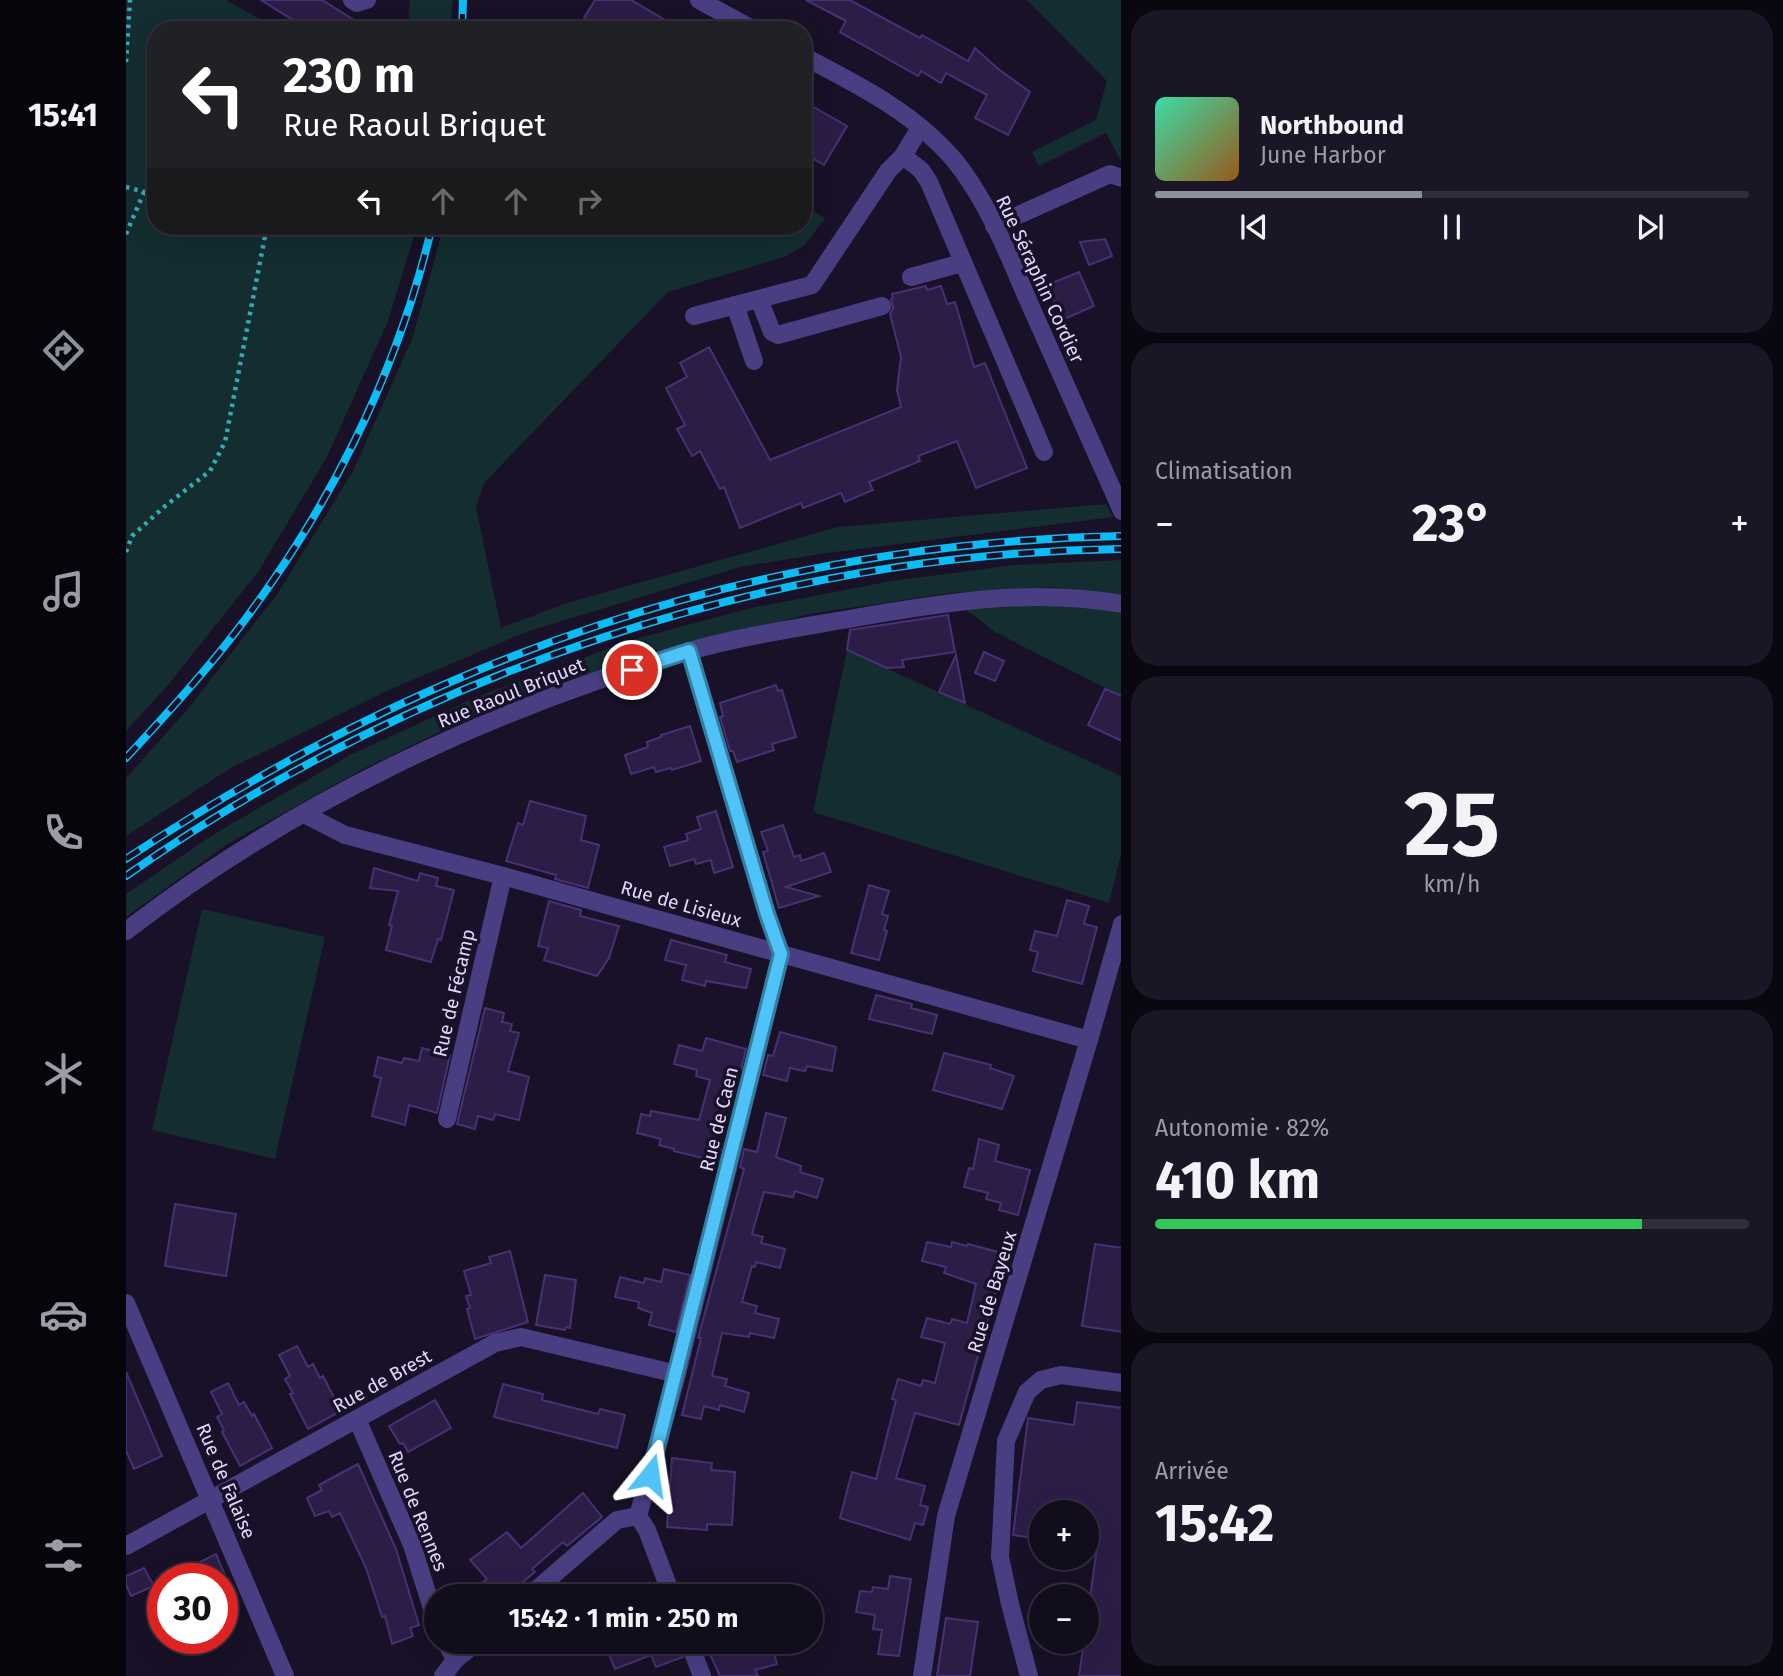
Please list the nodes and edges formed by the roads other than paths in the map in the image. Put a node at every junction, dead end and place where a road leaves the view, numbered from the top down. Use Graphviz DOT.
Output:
graph roads {
  1 [pos="352,0"];
  2 [pos="367,0"];
  3 [pos="699,0"];
  4 [pos="738,21"];
  5 [pos="812,61"];
  6 [pos="920,128"];
  7 [pos="903,156"];
  8 [pos="1121,178"];
  9 [pos="994,226"];
  10 [pos="962,263"];
  11 [pos="911,277"];
  12 [pos="759,299"];
  13 [pos="735,305"];
  14 [pos="882,306"];
  15 [pos="694,316"];
  16 [pos="754,361"];
  17 [pos="1044,452"];
  18 [pos="1121,509"];
  19 [pos="1121,604"];
  20 [pos="689,651"];
  21 [pos="304,814"];
  22 [pos="503,876"];
  23 [pos="1121,927"];
  24 [pos="126,931"];
  25 [pos="781,954"];
  26 [pos="1090,1040"];
  27 [pos="447,1119"];
  28 [pos="126,1303"];
  29 [pos="677,1374"];
  30 [pos="1121,1383"];
  31 [pos="357,1419"];
  32 [pos="212,1500"];
  33 [pos="638,1516"];
  34 [pos="126,1546"];
  35 [pos="424,1584"];
  36 [pos="543,1584"];
  37 [pos="667,1584"];
  38 [pos="452,1654"];
  39 [pos="462,1654"];
  40 [pos="694,1654"];
  41 [pos="455,1660"];
  42 [pos="285,1676"];
  43 [pos="443,1676"];
  44 [pos="702,1676"];
  45 [pos="922,1676"];
  46 [pos="1028,1676"];
  1 -- 2 [label="street"];
  3 -- 4 [label="street"];
  5 -- 6 [label="street, Rue Séraphin Cordier"];
  6 -- 7 [label="street"];
  6 -- 9 [label="street, Rue Séraphin Cordier"];
  7 -- 10 [label="street"];
  7 -- 12 [label="street"];
  8 -- 9 [label="street"];
  9 -- 18 [label="street, Rue Séraphin Cordier"];
  10 -- 11 [label="street"];
  10 -- 17 [label="street"];
  12 -- 13 [label="street"];
  12 -- 14 [label="street"];
  13 -- 15 [label="street"];
  13 -- 16 [label="street"];
  19 -- 20 [label="street, Rue Raoul Briquet"];
  20 -- 21 [label="street, Rue Raoul Briquet"];
  20 -- 25 [label="street"];
  21 -- 22 [label="street, Rue de Lisieux"];
  21 -- 24 [label="street, Rue Raoul Briquet"];
  22 -- 25 [label="street, Rue de Lisieux"];
  22 -- 27 [label="street, Rue de Fécamp"];
  23 -- 26 [label="street, Rue de Bayeux"];
  25 -- 26 [label="street, Rue de Lisieux"];
  25 -- 29 [label="street, Rue de Caen"];
  26 -- 45 [label="street, Rue de Bayeux"];
  28 -- 32 [label="street, Rue de Falaise"];
  29 -- 31 [label="street, Rue de Brest"];
  29 -- 33 [label="street, Rue de Caen"];
  30 -- 46 [label="street"];
  31 -- 32 [label="street, Rue de Brest"];
  31 -- 35 [label="street, Rue de Rennes"];
  32 -- 34 [label="street, Rue de Brest"];
  32 -- 42 [label="street, Rue de Falaise"];
  33 -- 36 [label="street"];
  33 -- 37 [label="street"];
  38 -- 41 [label="street"];
  39 -- 41 [label="street"];
  40 -- 44 [label="street"];
  41 -- 43 [label="street"];
}
